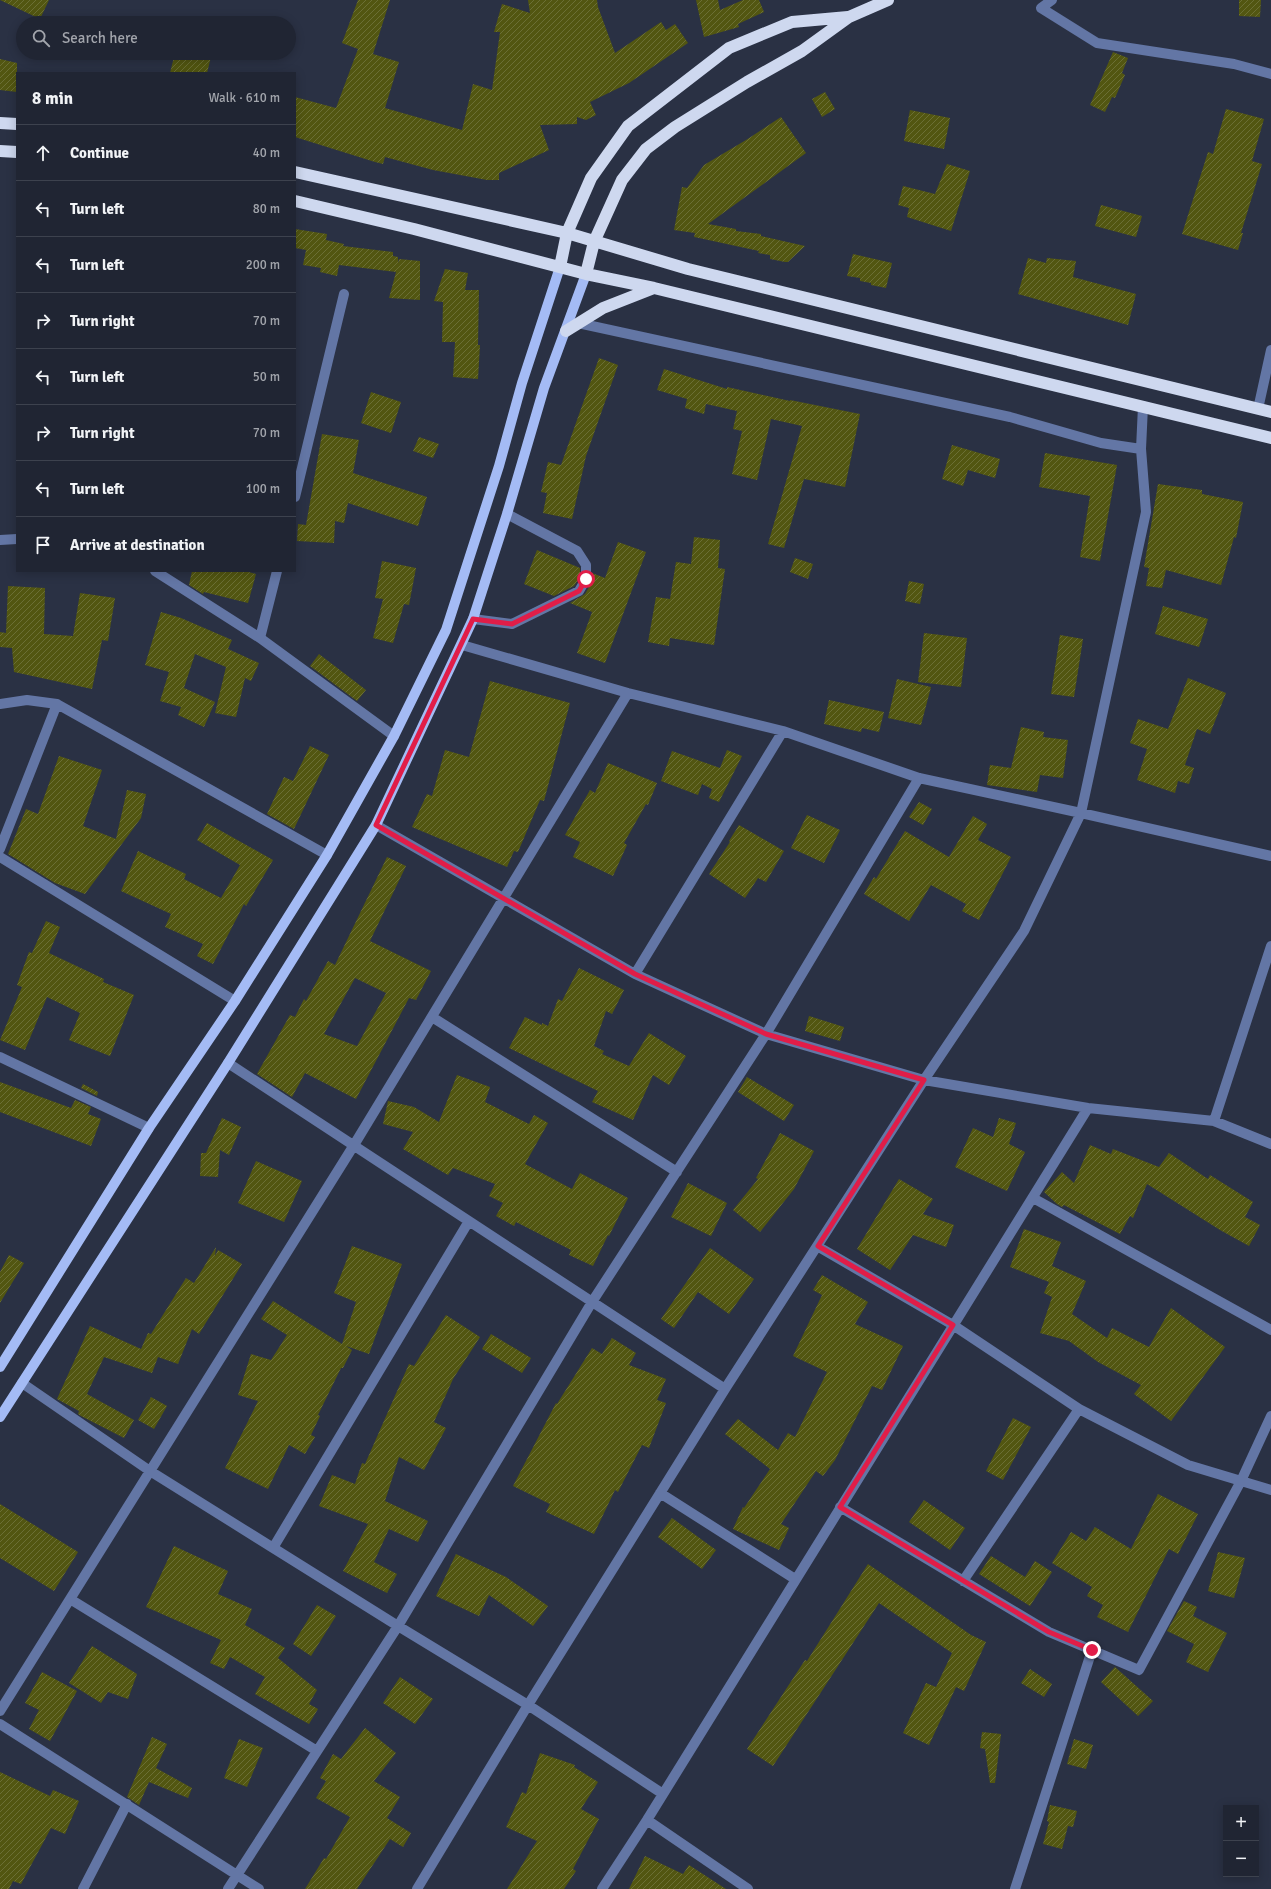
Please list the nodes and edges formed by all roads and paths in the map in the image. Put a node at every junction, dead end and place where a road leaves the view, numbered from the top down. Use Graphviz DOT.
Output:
graph roads {
  1 [pos="888,0"];
  2 [pos="1052,0"];
  3 [pos="849,17"];
  4 [pos="1271,74"];
  5 [pos="0,123"];
  6 [pos="16,124"];
  7 [pos="0,151"];
  8 [pos="16,152"];
  9 [pos="296,172"];
  10 [pos="296,201"];
  11 [pos="567,233"];
  12 [pos="594,242"];
  13 [pos="560,266"];
  14 [pos="586,274"];
  15 [pos="654,288"];
  16 [pos="344,294"];
  17 [pos="578,323"];
  18 [pos="566,331"];
  19 [pos="1271,350"];
  20 [pos="1143,406"];
  21 [pos="1258,409"];
  22 [pos="1271,412"];
  23 [pos="1271,438"];
  24 [pos="1141,450"];
  25 [pos="296,492"];
  26 [pos="507,514"];
  27 [pos="16,539"];
  28 [pos="0,540"];
  29 [pos="157,572"];
  30 [pos="277,572"];
  31 [pos="473,619"];
  32 [pos="260,638"];
  33 [pos="462,645"];
  34 [pos="628,693"];
  35 [pos="0,704"];
  36 [pos="57,704"];
  37 [pos="784,731"];
  38 [pos="394,736"];
  39 [pos="919,778"];
  40 [pos="1081,813"];
  41 [pos="376,825"];
  42 [pos="0,849"];
  43 [pos="327,855"];
  44 [pos="0,856"];
  45 [pos="1271,856"];
  46 [pos="504,900"];
  47 [pos="1271,946"];
  48 [pos="635,974"];
  49 [pos="235,1001"];
  50 [pos="432,1017"];
  51 [pos="766,1034"];
  52 [pos="0,1057"];
  53 [pos="228,1063"];
  54 [pos="924,1080"];
  55 [pos="1088,1108"];
  56 [pos="1214,1121"];
  57 [pos="149,1128"];
  58 [pos="1271,1144"];
  59 [pos="354,1145"];
  60 [pos="677,1172"];
  61 [pos="1032,1198"];
  62 [pos="469,1221"];
  63 [pos="818,1246"];
  64 [pos="592,1302"];
  65 [pos="953,1325"];
  66 [pos="1271,1330"];
  67 [pos="0,1367"];
  68 [pos="22,1383"];
  69 [pos="725,1389"];
  70 [pos="1079,1409"];
  71 [pos="1271,1416"];
  72 [pos="0,1417"];
  73 [pos="150,1471"];
  74 [pos="1241,1481"];
  75 [pos="1271,1490"];
  76 [pos="660,1493"];
  77 [pos="840,1507"];
  78 [pos="273,1548"];
  79 [pos="795,1579"];
  80 [pos="963,1581"];
  81 [pos="70,1599"];
  82 [pos="398,1626"];
  83 [pos="1092,1650"];
  84 [pos="528,1705"];
  85 [pos="0,1711"];
  86 [pos="0,1724"];
  87 [pos="317,1751"];
  88 [pos="663,1794"];
  89 [pos="127,1804"];
  90 [pos="647,1820"];
  91 [pos="237,1875"];
  92 [pos="82,1889"];
  93 [pos="228,1889"];
  94 [pos="258,1889"];
  95 [pos="417,1889"];
  96 [pos="602,1889"];
  97 [pos="748,1889"];
  98 [pos="1016,1889"];
  1 -- 3 [label="highway"];
  2 -- 4 [label="street"];
  3 -- 11 [label="highway"];
  3 -- 12 [label="highway"];
  5 -- 6 [label="highway"];
  7 -- 8 [label="highway"];
  9 -- 11 [label="highway"];
  10 -- 13 [label="highway"];
  11 -- 12 [label="highway"];
  11 -- 13 [label="highway"];
  12 -- 14 [label="highway"];
  12 -- 21 [label="highway"];
  13 -- 14 [label="highway"];
  13 -- 38 [label="main road"];
  14 -- 15 [label="highway"];
  14 -- 18 [label="main road"];
  15 -- 17 [label="highway"];
  15 -- 20 [label="highway"];
  16 -- 25 [label="street"];
  17 -- 18 [label="highway"];
  17 -- 24 [label="street"];
  18 -- 26 [label="main road"];
  19 -- 21 [label="street"];
  20 -- 23 [label="highway"];
  20 -- 24 [label="street"];
  21 -- 22 [label="highway"];
  24 -- 40 [label="street"];
  26 -- 31 [label="main road"];
  26 -- 31 [label="street"];
  27 -- 28 [label="street"];
  29 -- 32 [label="street"];
  30 -- 32 [label="street"];
  31 -- 33 [label="main road"];
  32 -- 38 [label="street"];
  33 -- 34 [label="street"];
  33 -- 41 [label="main road"];
  34 -- 37 [label="street"];
  34 -- 46 [label="street"];
  35 -- 36 [label="street"];
  36 -- 42 [label="street"];
  36 -- 43 [label="street"];
  37 -- 39 [label="street"];
  37 -- 48 [label="street"];
  38 -- 43 [label="main road"];
  39 -- 40 [label="street"];
  39 -- 51 [label="street"];
  40 -- 45 [label="street"];
  40 -- 54 [label="street"];
  41 -- 46 [label="street"];
  41 -- 53 [label="main road"];
  43 -- 49 [label="main road"];
  44 -- 49 [label="street"];
  46 -- 48 [label="street"];
  46 -- 50 [label="street"];
  47 -- 56 [label="street"];
  48 -- 51 [label="street"];
  49 -- 57 [label="main road"];
  50 -- 59 [label="street"];
  50 -- 60 [label="street"];
  51 -- 54 [label="street"];
  51 -- 60 [label="street"];
  52 -- 57 [label="street"];
  53 -- 59 [label="street"];
  53 -- 68 [label="main road"];
  54 -- 55 [label="street"];
  54 -- 63 [label="street"];
  55 -- 56 [label="street"];
  55 -- 61 [label="street"];
  56 -- 58 [label="street"];
  57 -- 67 [label="main road"];
  59 -- 62 [label="street"];
  59 -- 73 [label="street"];
  60 -- 64 [label="street"];
  61 -- 65 [label="street"];
  61 -- 66 [label="street"];
  62 -- 64 [label="street"];
  62 -- 78 [label="street"];
  63 -- 65 [label="street"];
  63 -- 69 [label="street"];
  64 -- 69 [label="street"];
  64 -- 82 [label="street"];
  65 -- 70 [label="street"];
  65 -- 77 [label="street"];
  68 -- 72 [label="main road"];
  68 -- 73 [label="street"];
  69 -- 76 [label="street"];
  70 -- 74 [label="street"];
  70 -- 80 [label="street"];
  71 -- 74 [label="street"];
  73 -- 78 [label="street"];
  73 -- 81 [label="street"];
  74 -- 75 [label="street"];
  74 -- 83 [label="street"];
  76 -- 79 [label="street"];
  76 -- 84 [label="street"];
  77 -- 79 [label="street"];
  77 -- 80 [label="street"];
  78 -- 82 [label="street"];
  79 -- 88 [label="street"];
  80 -- 83 [label="street"];
  81 -- 85 [label="street"];
  81 -- 87 [label="street"];
  82 -- 84 [label="street"];
  82 -- 87 [label="street"];
  83 -- 98 [label="street"];
  84 -- 88 [label="street"];
  84 -- 95 [label="street"];
  86 -- 89 [label="street"];
  87 -- 91 [label="street"];
  88 -- 90 [label="street"];
  89 -- 91 [label="street"];
  89 -- 92 [label="street"];
  90 -- 96 [label="street"];
  90 -- 97 [label="street"];
  91 -- 93 [label="street"];
  91 -- 94 [label="street"];
}
